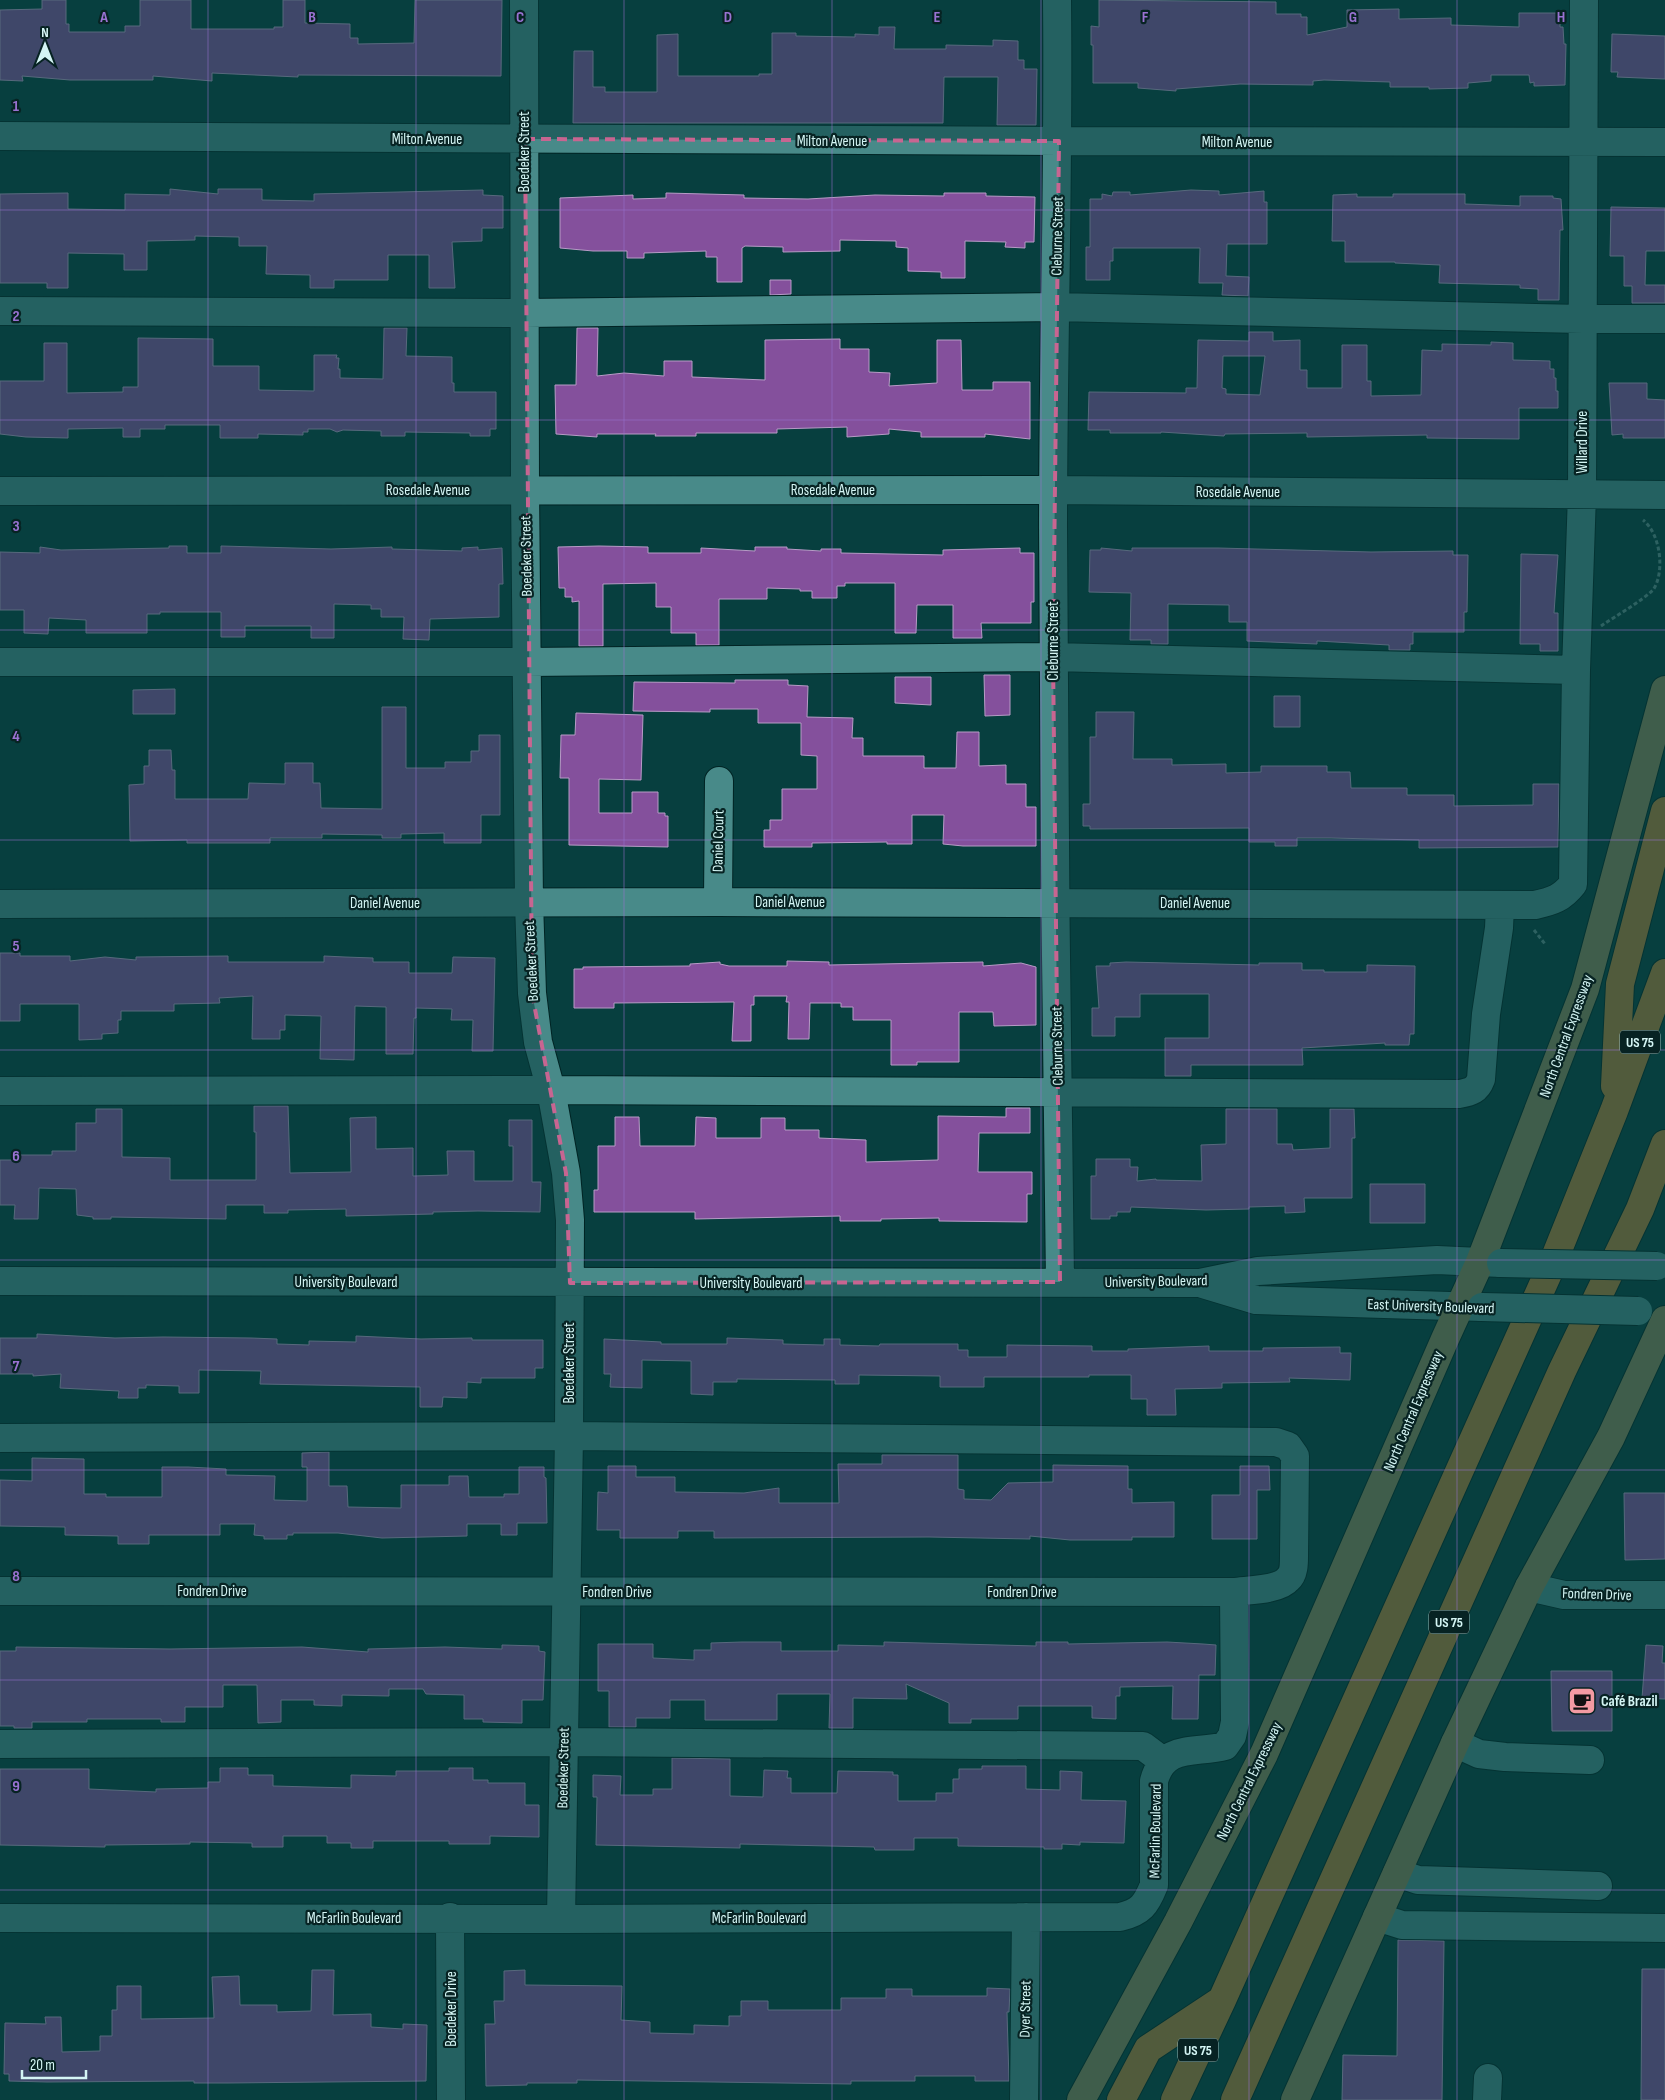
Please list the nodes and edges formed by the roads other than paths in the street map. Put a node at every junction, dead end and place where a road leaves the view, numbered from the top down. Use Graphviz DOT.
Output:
graph roads {
  1 [pos="524,0"];
  2 [pos="1058,0"];
  3 [pos="1584,0"];
  4 [pos="0,136"];
  5 [pos="524,139"];
  6 [pos="1059,141"];
  7 [pos="1583,142"];
  8 [pos="1665,142"];
  9 [pos="1056,307"];
  10 [pos="0,311"];
  11 [pos="524,313"];
  12 [pos="1582,319"];
  13 [pos="1665,319"];
  14 [pos="524,490"];
  15 [pos="1053,490"];
  16 [pos="0,491"];
  17 [pos="1582,494"];
  18 [pos="1665,495"];
  19 [pos="1053,657"];
  20 [pos="0,662"];
  21 [pos="528,662"];
  22 [pos="1576,670"];
  23 [pos="1665,690"];
  24 [pos="719,781"];
  25 [pos="1665,811"];
  26 [pos="1573,884"];
  27 [pos="529,902"];
  28 [pos="718,902"];
  29 [pos="1054,902"];
  30 [pos="0,904"];
  31 [pos="1500,905"];
  32 [pos="1665,973"];
  33 [pos="552,1090"];
  34 [pos="0,1091"];
  35 [pos="1058,1093"];
  36 [pos="1614,1111"];
  37 [pos="1665,1144"];
  38 [pos="1491,1262"];
  39 [pos="1661,1266"];
  40 [pos="0,1281"];
  41 [pos="1060,1282"];
  42 [pos="570,1283"];
  43 [pos="1200,1283"];
  44 [pos="1470,1307"];
  45 [pos="1665,1312"];
  46 [pos="1665,1320"];
  47 [pos="569,1436"];
  48 [pos="0,1438"];
  49 [pos="1529,1586"];
  50 [pos="0,1590"];
  51 [pos="566,1592"];
  52 [pos="1234,1592"];
  53 [pos="1665,1596"];
  54 [pos="563,1742"];
  55 [pos="1455,1743"];
  56 [pos="0,1744"];
  57 [pos="1590,1760"];
  58 [pos="1163,1761"];
  59 [pos="1396,1873"];
  60 [pos="1598,1886"];
  61 [pos="1026,1917"];
  62 [pos="1377,1917"];
  63 [pos="0,1918"];
  64 [pos="450,1918"];
  65 [pos="561,1919"];
  66 [pos="1665,1928"];
  67 [pos="1222,2000"];
  68 [pos="451,2100"];
  69 [pos="1024,2100"];
  70 [pos="1081,2100"];
  71 [pos="1121,2100"];
  72 [pos="1175,2100"];
  73 [pos="1235,2100"];
  74 [pos="1295,2100"];
  1 -- 5 [label="street, Boedeker Street"];
  2 -- 6 [label="street, Cleburne Street"];
  3 -- 7 [label="street, Willard Drive"];
  4 -- 5 [label="street, Milton Avenue"];
  5 -- 6 [label="street, Milton Avenue"];
  5 -- 11 [label="street, Boedeker Street"];
  6 -- 7 [label="street, Milton Avenue"];
  6 -- 9 [label="street, Cleburne Street"];
  7 -- 8 [label="street, Milton Avenue"];
  7 -- 12 [label="street, Willard Drive"];
  9 -- 11 [label="street"];
  9 -- 12 [label="street"];
  9 -- 15 [label="street, Cleburne Street"];
  10 -- 11 [label="street"];
  11 -- 14 [label="street, Boedeker Street"];
  12 -- 13 [label="street"];
  12 -- 17 [label="street, Willard Drive"];
  14 -- 15 [label="street, Rosedale Avenue"];
  14 -- 16 [label="street, Rosedale Avenue"];
  14 -- 21 [label="street, Boedeker Street"];
  15 -- 17 [label="street, Rosedale Avenue"];
  15 -- 19 [label="street, Cleburne Street"];
  17 -- 18 [label="street, Rosedale Avenue"];
  17 -- 22 [label="street, Willard Drive"];
  19 -- 21 [label="street"];
  19 -- 22 [label="street"];
  19 -- 29 [label="street, Cleburne Street"];
  20 -- 21 [label="street"];
  21 -- 27 [label="street, Boedeker Street"];
  22 -- 26 [label="street, Willard Drive"];
  23 -- 38 [label="main road, North Central Expressway"];
  24 -- 28 [label="street, Daniel Court"];
  25 -- 36 [label="highway"];
  26 -- 31 [label="street, Daniel Avenue"];
  27 -- 28 [label="street, Daniel Avenue"];
  27 -- 30 [label="street, Daniel Avenue"];
  27 -- 33 [label="street, Boedeker Street"];
  28 -- 29 [label="street, Daniel Avenue"];
  29 -- 31 [label="street, Daniel Avenue"];
  29 -- 35 [label="street, Cleburne Street"];
  31 -- 35 [label="street"];
  32 -- 36 [label="highway, US 75"];
  33 -- 34 [label="street"];
  33 -- 35 [label="street"];
  33 -- 42 [label="street, Boedeker Street"];
  35 -- 41 [label="street, Cleburne Street"];
  36 -- 67 [label="highway, US 75"];
  37 -- 73 [label="highway, US 75"];
  38 -- 39 [label="street, bridge"];
  38 -- 43 [label="street, University Boulevard"];
  38 -- 44 [label="main road, North Central Expressway"];
  40 -- 42 [label="street, University Boulevard"];
  41 -- 42 [label="street, University Boulevard"];
  41 -- 43 [label="street, University Boulevard"];
  42 -- 47 [label="street, Boedeker Street"];
  43 -- 44 [label="street, East University Boulevard"];
  44 -- 45 [label="street, East University Boulevard, bridge"];
  44 -- 70 [label="main road, North Central Expressway"];
  46 -- 49 [label="main road"];
  47 -- 48 [label="street, Fondren Drive"];
  47 -- 51 [label="street, Boedeker Street"];
  47 -- 52 [label="street, Fondren Drive"];
  49 -- 53 [label="street, Fondren Drive"];
  49 -- 55 [label="main road"];
  50 -- 51 [label="street, Fondren Drive"];
  51 -- 52 [label="street, Fondren Drive"];
  51 -- 54 [label="street, Boedeker Street"];
  52 -- 58 [label="street"];
  54 -- 56 [label="street"];
  54 -- 58 [label="street"];
  54 -- 65 [label="street, Boedeker Street"];
  55 -- 57 [label="street"];
  55 -- 59 [label="main road"];
  58 -- 61 [label="street, McFarlin Boulevard"];
  59 -- 60 [label="street"];
  59 -- 62 [label="main road"];
  61 -- 65 [label="street, McFarlin Boulevard"];
  61 -- 69 [label="street, Dyer Street"];
  62 -- 66 [label="street"];
  62 -- 74 [label="main road"];
  63 -- 64 [label="street, McFarlin Boulevard"];
  64 -- 65 [label="street, McFarlin Boulevard"];
  64 -- 68 [label="street, Boedeker Drive"];
  67 -- 71 [label="highway"];
  67 -- 72 [label="highway, US 75"];
}
